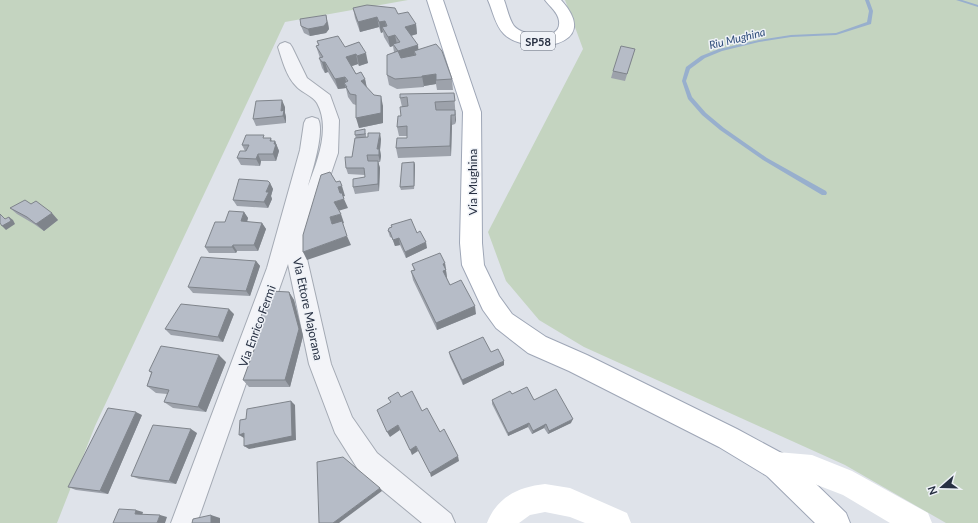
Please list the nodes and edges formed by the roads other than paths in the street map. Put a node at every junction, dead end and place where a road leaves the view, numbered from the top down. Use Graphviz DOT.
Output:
graph roads {
  1 [pos="435,0"];
  2 [pos="496,0"];
  3 [pos="553,0"];
  4 [pos="284,47"];
  5 [pos="312,123"];
  6 [pos="777,466"];
  7 [pos="834,522"];
  8 [pos="184,523"];
  9 [pos="442,523"];
  10 [pos="501,523"];
  11 [pos="617,523"];
  12 [pos="918,523"];
  1 -- 6 [label="main road, Via Mughina"];
  2 -- 3 [label="main road, SP58"];
  4 -- 9 [label="street, Via Ettore Majorana"];
  5 -- 8 [label="street, Via Enrico Fermi"];
  6 -- 7 [label="main road"];
  6 -- 12 [label="main road"];
  10 -- 11 [label="main road"];
}
